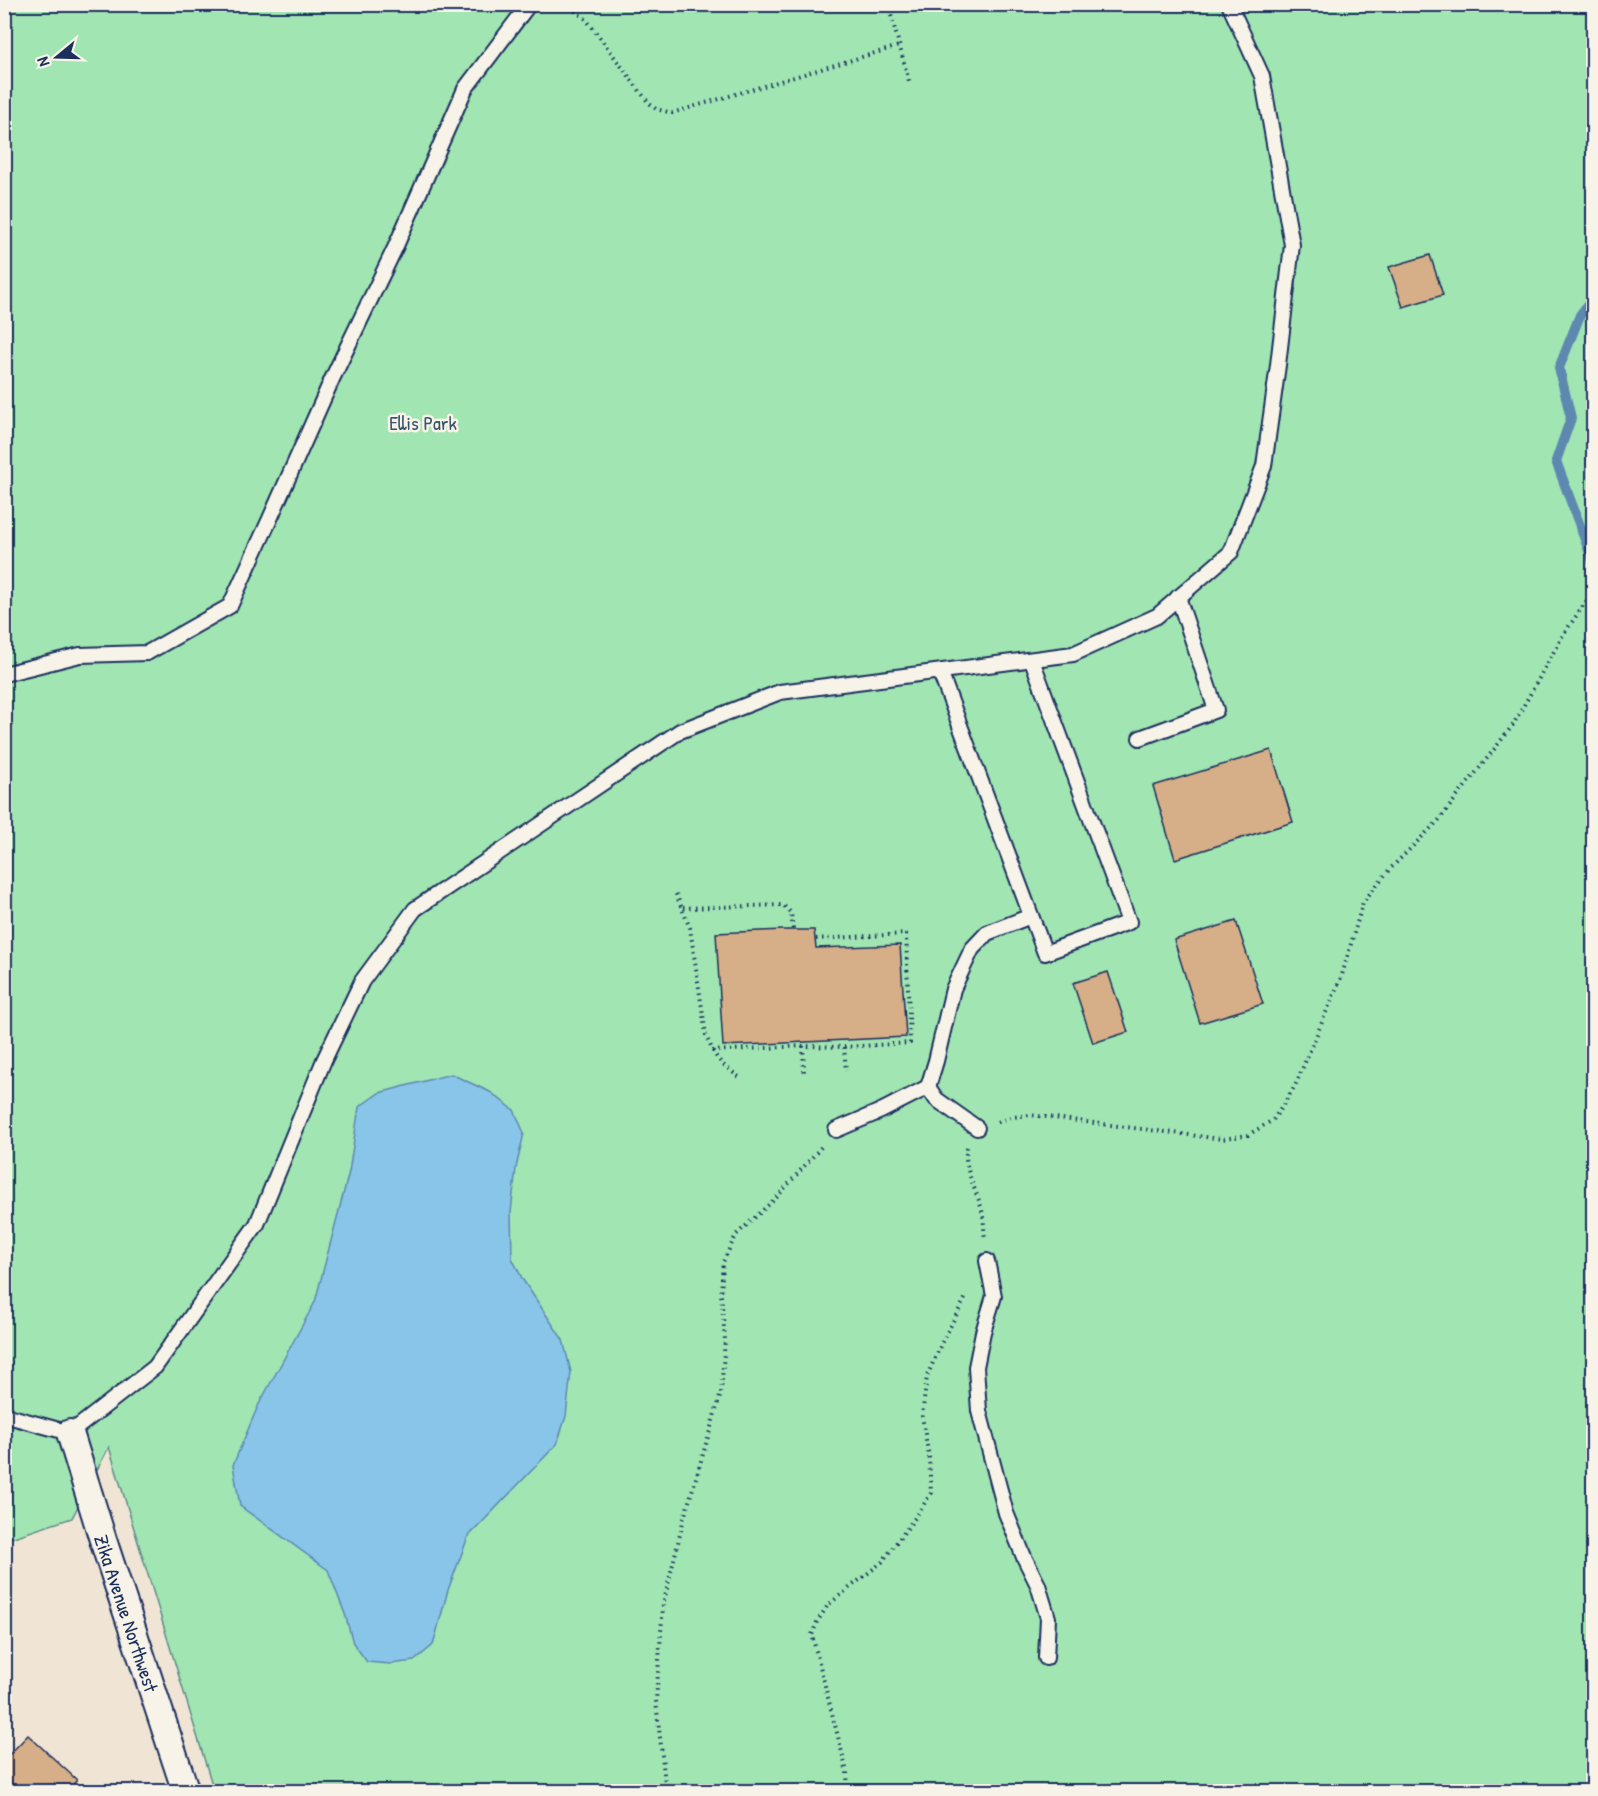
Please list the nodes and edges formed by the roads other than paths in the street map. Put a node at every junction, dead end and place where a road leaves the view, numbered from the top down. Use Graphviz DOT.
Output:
graph roads {
  1 [pos="529,4"];
  2 [pos="1229,4"];
  3 [pos="1178,597"];
  4 [pos="1032,660"];
  5 [pos="940,672"];
  6 [pos="4,674"];
  7 [pos="1140,738"];
  8 [pos="1030,916"];
  9 [pos="928,1087"];
  10 [pos="977,1128"];
  11 [pos="836,1130"];
  12 [pos="987,1261"];
  13 [pos="4,1415"];
  14 [pos="70,1433"];
  15 [pos="1046,1658"];
  16 [pos="186,1791"];
  1 -- 6 [label="lane"];
  2 -- 3 [label="lane"];
  3 -- 4 [label="lane"];
  3 -- 7 [label="lane"];
  4 -- 5 [label="lane"];
  4 -- 8 [label="lane"];
  5 -- 8 [label="lane"];
  5 -- 14 [label="lane"];
  8 -- 9 [label="lane"];
  9 -- 10 [label="lane"];
  9 -- 11 [label="lane"];
  12 -- 15 [label="lane"];
  13 -- 14 [label="lane"];
  14 -- 16 [label="street, Zika Avenue Northwest"];
}
